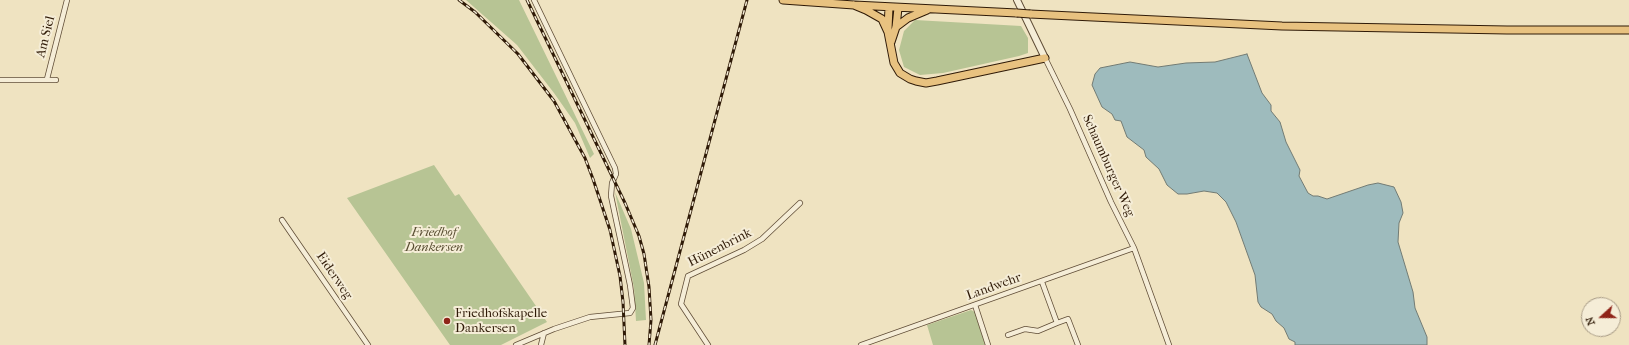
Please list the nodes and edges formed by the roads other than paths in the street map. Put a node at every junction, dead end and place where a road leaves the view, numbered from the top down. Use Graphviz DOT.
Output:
graph roads {
  1 [pos="67,0"];
  2 [pos="534,0"];
  3 [pos="783,0"];
  4 [pos="1018,0"];
  5 [pos="854,6"];
  6 [pos="889,7"];
  7 [pos="898,8"];
  8 [pos="929,9"];
  9 [pos="896,27"];
  10 [pos="1629,30"];
  11 [pos="888,32"];
  12 [pos="891,46"];
  13 [pos="1045,58"];
  14 [pos="47,79"];
  15 [pos="0,80"];
  16 [pos="56,80"];
  17 [pos="800,203"];
  18 [pos="282,220"];
  19 [pos="1134,248"];
  20 [pos="1042,282"];
  21 [pos="975,305"];
  22 [pos="1057,324"];
  23 [pos="544,333"];
  24 [pos="1008,335"];
  25 [pos="368,345"];
  26 [pos="517,345"];
  27 [pos="542,345"];
  28 [pos="708,345"];
  29 [pos="861,345"];
  30 [pos="988,345"];
  31 [pos="1078,345"];
  32 [pos="1169,345"];
  1 -- 14 [label="street, Am Siel"];
  2 -- 23 [label="street"];
  3 -- 5 [label="main road"];
  4 -- 13 [label="street, Schaumburger Weg"];
  5 -- 6 [label="main road"];
  5 -- 11 [label="main road"];
  6 -- 7 [label="main road"];
  6 -- 11 [label="main road"];
  7 -- 8 [label="main road"];
  7 -- 9 [label="main road"];
  8 -- 9 [label="main road"];
  8 -- 10 [label="main road, bridge"];
  9 -- 12 [label="main road"];
  11 -- 12 [label="main road"];
  12 -- 13 [label="main road"];
  13 -- 19 [label="street, Schaumburger Weg"];
  14 -- 15 [label="street"];
  14 -- 16 [label="street"];
  17 -- 28 [label="street, Hünenbrink"];
  18 -- 25 [label="street, Eiderweg"];
  19 -- 20 [label="street, Landwehr"];
  19 -- 32 [label="street, Schaumburger Weg"];
  20 -- 21 [label="street, Landwehr"];
  20 -- 22 [label="street"];
  21 -- 29 [label="street, Landwehr"];
  21 -- 30 [label="street"];
  22 -- 24 [label="street"];
  22 -- 31 [label="street"];
  23 -- 26 [label="street"];
  23 -- 27 [label="street"];
}
